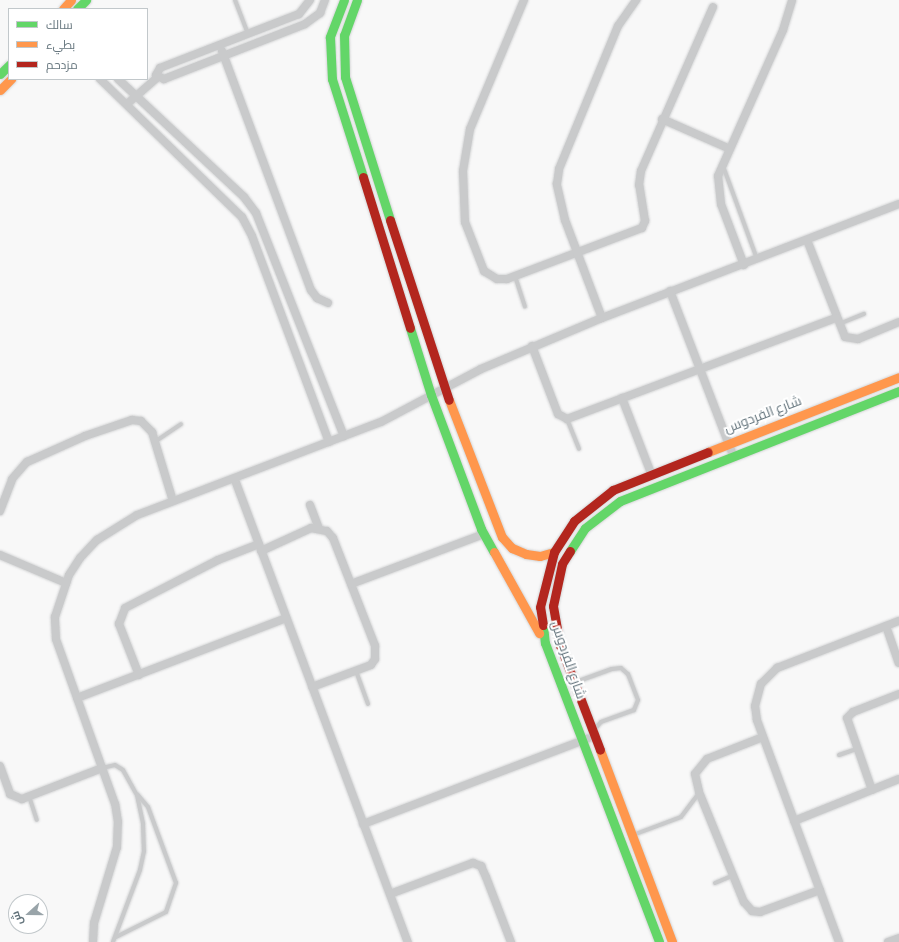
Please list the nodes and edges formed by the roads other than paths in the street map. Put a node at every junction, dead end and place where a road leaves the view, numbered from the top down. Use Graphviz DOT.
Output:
graph roads {
  1 [pos="71,0"];
  2 [pos="86,0"];
  3 [pos="235,0"];
  4 [pos="310,0"];
  5 [pos="325,0"];
  6 [pos="344,0"];
  7 [pos="357,0"];
  8 [pos="524,0"];
  9 [pos="636,0"];
  10 [pos="792,0"];
  11 [pos="713,7"];
  12 [pos="64,8"];
  13 [pos="78,8"];
  14 [pos="248,34"];
  15 [pos="220,45"];
  16 [pos="224,56"];
  17 [pos="8,66"];
  18 [pos="0,74"];
  19 [pos="158,77"];
  20 [pos="10,80"];
  21 [pos="101,80"];
  22 [pos="119,80"];
  23 [pos="0,90"];
  24 [pos="135,96"];
  25 [pos="127,104"];
  26 [pos="662,119"];
  27 [pos="730,149"];
  28 [pos="723,165"];
  29 [pos="899,204"];
  30 [pos="807,240"];
  31 [pos="577,253"];
  32 [pos="757,260"];
  33 [pos="744,265"];
  34 [pos="515,276"];
  35 [pos="670,291"];
  36 [pos="328,303"];
  37 [pos="525,306"];
  38 [pos="864,314"];
  39 [pos="602,318"];
  40 [pos="837,321"];
  41 [pos="899,322"];
  42 [pos="532,346"];
  43 [pos="700,368"];
  44 [pos="899,377"];
  45 [pos="444,388"];
  46 [pos="899,391"];
  47 [pos="431,395"];
  48 [pos="622,398"];
  49 [pos="567,419"];
  50 [pos="181,424"];
  51 [pos="344,436"];
  52 [pos="156,441"];
  53 [pos="329,442"];
  54 [pos="729,443"];
  55 [pos="578,449"];
  56 [pos="733,455"];
  57 [pos="652,473"];
  58 [pos="235,480"];
  59 [pos="173,502"];
  60 [pos="310,505"];
  61 [pos="0,511"];
  62 [pos="319,528"];
  63 [pos="484,534"];
  64 [pos="260,548"];
  65 [pos="554,552"];
  66 [pos="0,555"];
  67 [pos="66,583"];
  68 [pos="350,584"];
  69 [pos="286,618"];
  70 [pos="899,620"];
  71 [pos="886,626"];
  72 [pos="545,643"];
  73 [pos="899,663"];
  74 [pos="356,671"];
  75 [pos="138,675"];
  76 [pos="573,683"];
  77 [pos="312,687"];
  78 [pos="899,694"];
  79 [pos="77,698"];
  80 [pos="368,704"];
  81 [pos="593,736"];
  82 [pos="763,737"];
  83 [pos="582,741"];
  84 [pos="856,749"];
  85 [pos="839,755"];
  86 [pos="0,766"];
  87 [pos="102,768"];
  88 [pos="899,779"];
  89 [pos="872,790"];
  90 [pos="699,792"];
  91 [pos="137,795"];
  92 [pos="29,796"];
  93 [pos="37,820"];
  94 [pos="794,821"];
  95 [pos="363,824"];
  96 [pos="631,836"];
  97 [pos="734,874"];
  98 [pos="714,883"];
  99 [pos="820,890"];
  100 [pos="390,894"];
  101 [pos="116,937"];
  102 [pos="899,938"];
  103 [pos="93,942"];
  104 [pos="113,942"];
  105 [pos="408,942"];
  106 [pos="511,942"];
  107 [pos="659,942"];
  108 [pos="672,942"];
  109 [pos="839,942"];
  110 [pos="888,942"];
  1 -- 12 [label="street"];
  2 -- 13 [label="street"];
  3 -- 14 [label="lane"];
  4 -- 14 [label="street"];
  5 -- 16 [label="street"];
  6 -- 47 [label="street"];
  7 -- 45 [label="street"];
  8 -- 34 [label="street"];
  9 -- 31 [label="street"];
  10 -- 27 [label="street"];
  11 -- 26 [label="street"];
  14 -- 15 [label="street"];
  15 -- 16 [label="street"];
  15 -- 19 [label="street"];
  16 -- 19 [label="street"];
  16 -- 36 [label="street"];
  17 -- 18 [label="street"];
  19 -- 24 [label="street"];
  20 -- 23 [label="street"];
  21 -- 25 [label="street"];
  22 -- 24 [label="street"];
  24 -- 25 [label="street"];
  24 -- 51 [label="street"];
  25 -- 53 [label="street"];
  26 -- 27 [label="street"];
  26 -- 31 [label="street"];
  27 -- 28 [label="street"];
  28 -- 32 [label="lane"];
  28 -- 33 [label="street"];
  29 -- 30 [label="street"];
  30 -- 32 [label="street"];
  30 -- 40 [label="street"];
  31 -- 34 [label="street"];
  31 -- 39 [label="street"];
  32 -- 33 [label="street"];
  33 -- 35 [label="street"];
  34 -- 37 [label="lane"];
  35 -- 39 [label="street"];
  35 -- 43 [label="street"];
  38 -- 40 [label="lane"];
  39 -- 42 [label="street"];
  40 -- 41 [label="street"];
  40 -- 43 [label="street"];
  42 -- 45 [label="street"];
  42 -- 49 [label="street"];
  43 -- 48 [label="street"];
  43 -- 54 [label="street"];
  44 -- 54 [label="street, شارع الفردوس"];
  45 -- 47 [label="street"];
  45 -- 65 [label="street"];
  46 -- 56 [label="street, شارع الفردوس"];
  47 -- 51 [label="street"];
  47 -- 63 [label="street"];
  48 -- 49 [label="street"];
  48 -- 57 [label="street"];
  49 -- 55 [label="lane"];
  50 -- 52 [label="lane"];
  51 -- 53 [label="street"];
  52 -- 59 [label="street"];
  52 -- 61 [label="street"];
  53 -- 58 [label="street"];
  54 -- 56 [label="street"];
  54 -- 57 [label="street, شارع الفردوس"];
  56 -- 76 [label="street, شارع الفردوس"];
  57 -- 65 [label="street, شارع الفردوس"];
  58 -- 59 [label="street"];
  58 -- 64 [label="street"];
  59 -- 67 [label="street"];
  60 -- 62 [label="street"];
  62 -- 64 [label="street"];
  62 -- 68 [label="street"];
  63 -- 68 [label="street"];
  63 -- 72 [label="street"];
  64 -- 69 [label="street"];
  64 -- 75 [label="street"];
  65 -- 72 [label="street, شارع الفردوس"];
  66 -- 67 [label="street"];
  67 -- 79 [label="street"];
  68 -- 74 [label="street"];
  69 -- 75 [label="street"];
  69 -- 77 [label="street"];
  70 -- 71 [label="street"];
  71 -- 73 [label="street"];
  71 -- 82 [label="street"];
  72 -- 83 [label="street, شارع الفردوس"];
  74 -- 77 [label="street"];
  74 -- 80 [label="lane"];
  75 -- 79 [label="street"];
  76 -- 81 [label="street, شارع الفردوس"];
  76 -- 81 [label="lane"];
  77 -- 95 [label="street"];
  78 -- 84 [label="street"];
  79 -- 87 [label="street"];
  81 -- 83 [label="street"];
  81 -- 96 [label="street, شارع الفردوس"];
  82 -- 90 [label="street"];
  82 -- 94 [label="street"];
  83 -- 95 [label="street"];
  83 -- 107 [label="street, شارع الفردوس"];
  84 -- 85 [label="lane"];
  84 -- 89 [label="street"];
  86 -- 92 [label="street"];
  87 -- 91 [label="lane"];
  87 -- 92 [label="street"];
  87 -- 103 [label="street"];
  88 -- 89 [label="street"];
  89 -- 94 [label="street"];
  90 -- 96 [label="lane"];
  90 -- 97 [label="street"];
  91 -- 101 [label="lane"];
  91 -- 101 [label="lane"];
  92 -- 93 [label="lane"];
  94 -- 99 [label="street"];
  95 -- 100 [label="street"];
  96 -- 108 [label="street, شارع الفردوس"];
  97 -- 98 [label="lane"];
  97 -- 99 [label="street"];
  99 -- 109 [label="street"];
  100 -- 105 [label="street"];
  100 -- 106 [label="street"];
  101 -- 104 [label="lane"];
  102 -- 110 [label="street"];
}
